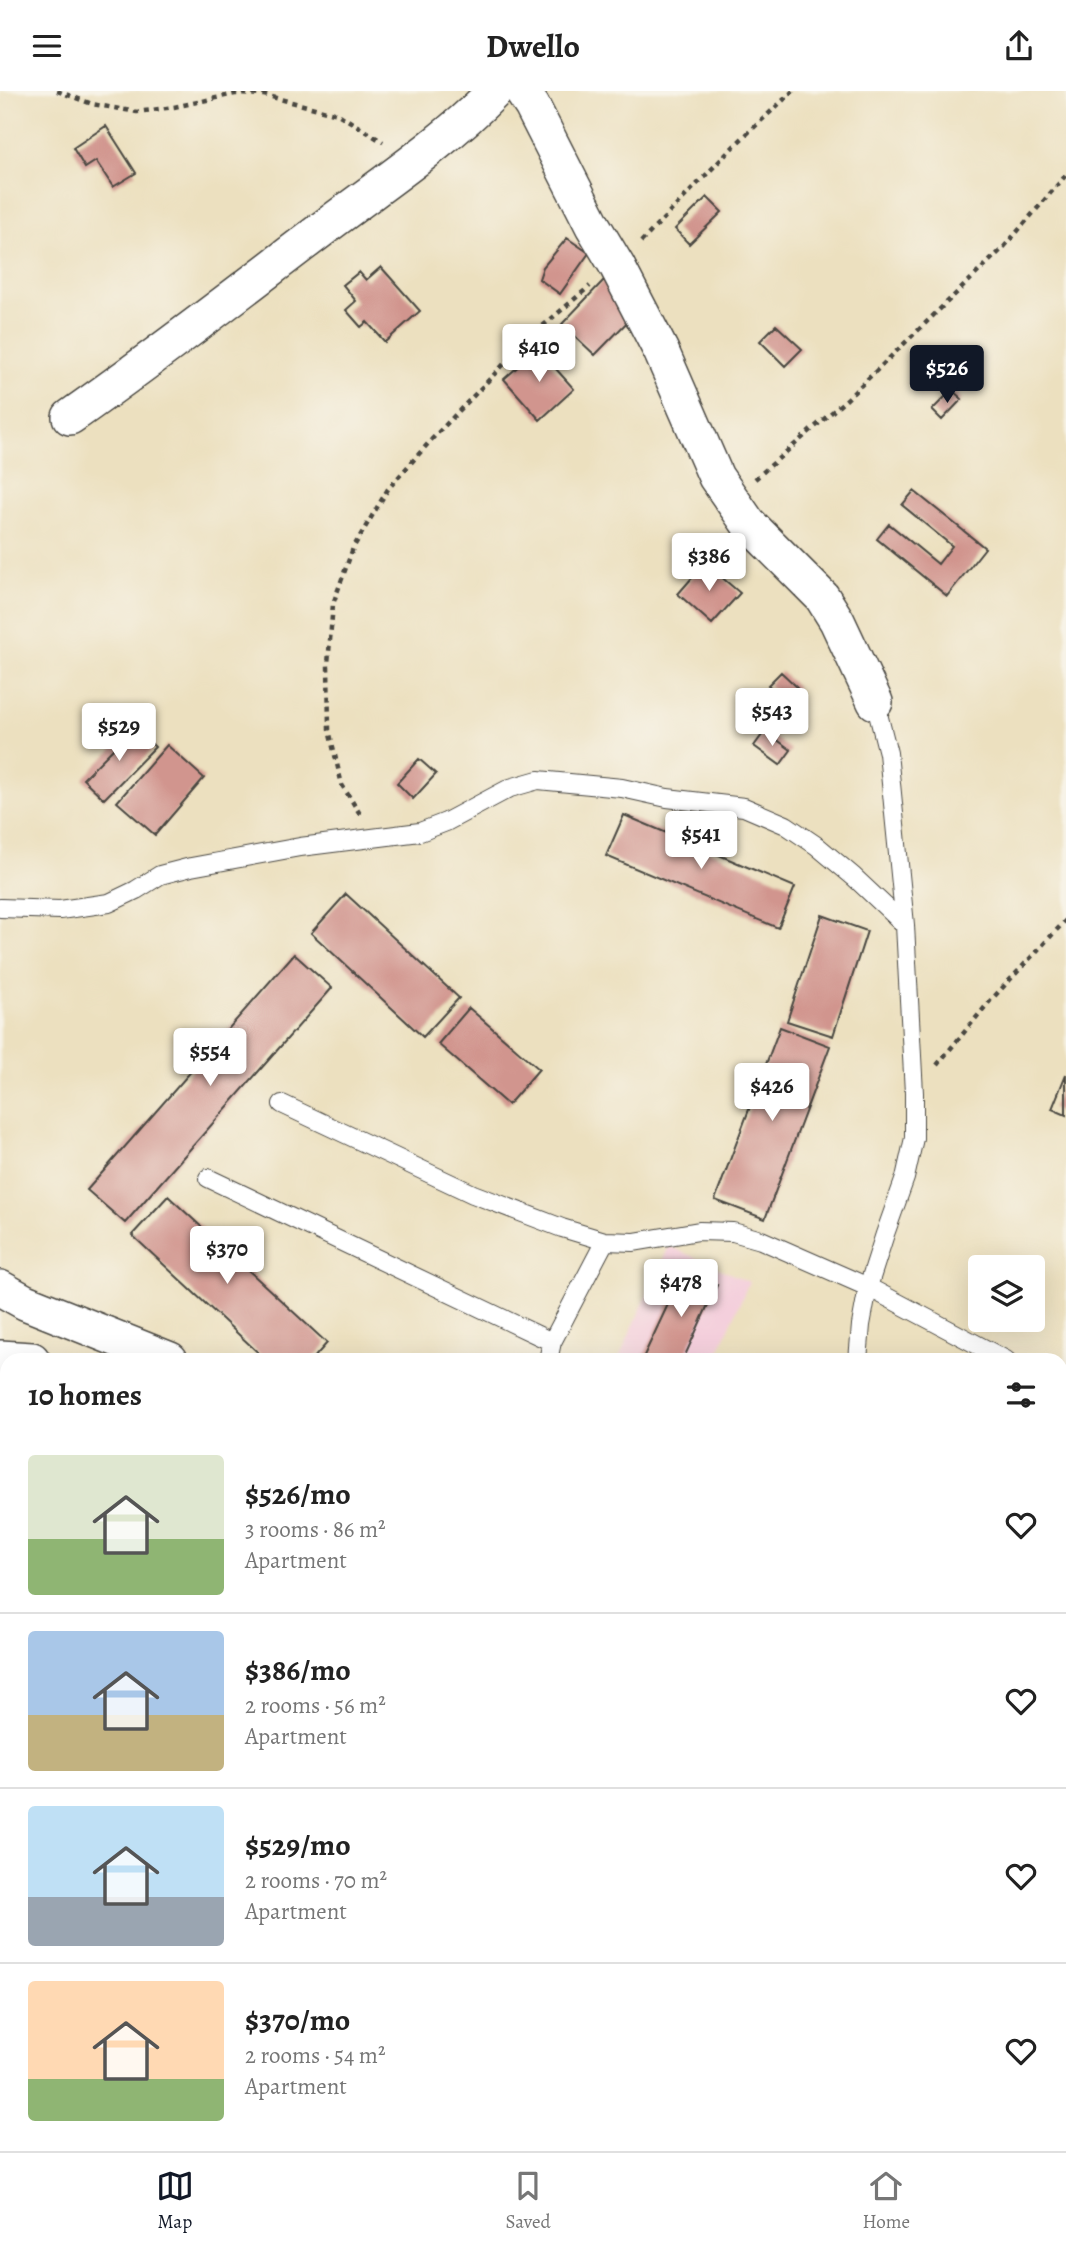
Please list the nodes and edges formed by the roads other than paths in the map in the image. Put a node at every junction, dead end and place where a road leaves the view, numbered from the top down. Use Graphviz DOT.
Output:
graph roads {
  1 [pos="495,91"];
  2 [pos="522,91"];
  3 [pos="70,417"];
  4 [pos="875,702"];
  5 [pos="0,908"];
  6 [pos="905,925"];
  7 [pos="282,1104"];
  8 [pos="208,1178"];
  9 [pos="605,1241"];
  10 [pos="868,1287"];
  11 [pos="0,1288"];
  12 [pos="550,1351"];
  13 [pos="152,1353"];
  14 [pos="859,1353"];
  15 [pos="993,1353"];
  1 -- 3 [label="street"];
  2 -- 4 [label="street"];
  4 -- 6 [label="lane"];
  5 -- 6 [label="lane"];
  6 -- 10 [label="lane"];
  7 -- 9 [label="lane"];
  8 -- 12 [label="lane"];
  9 -- 10 [label="lane"];
  9 -- 12 [label="lane"];
  10 -- 14 [label="lane"];
  10 -- 15 [label="lane"];
  11 -- 13 [label="street"];
}
